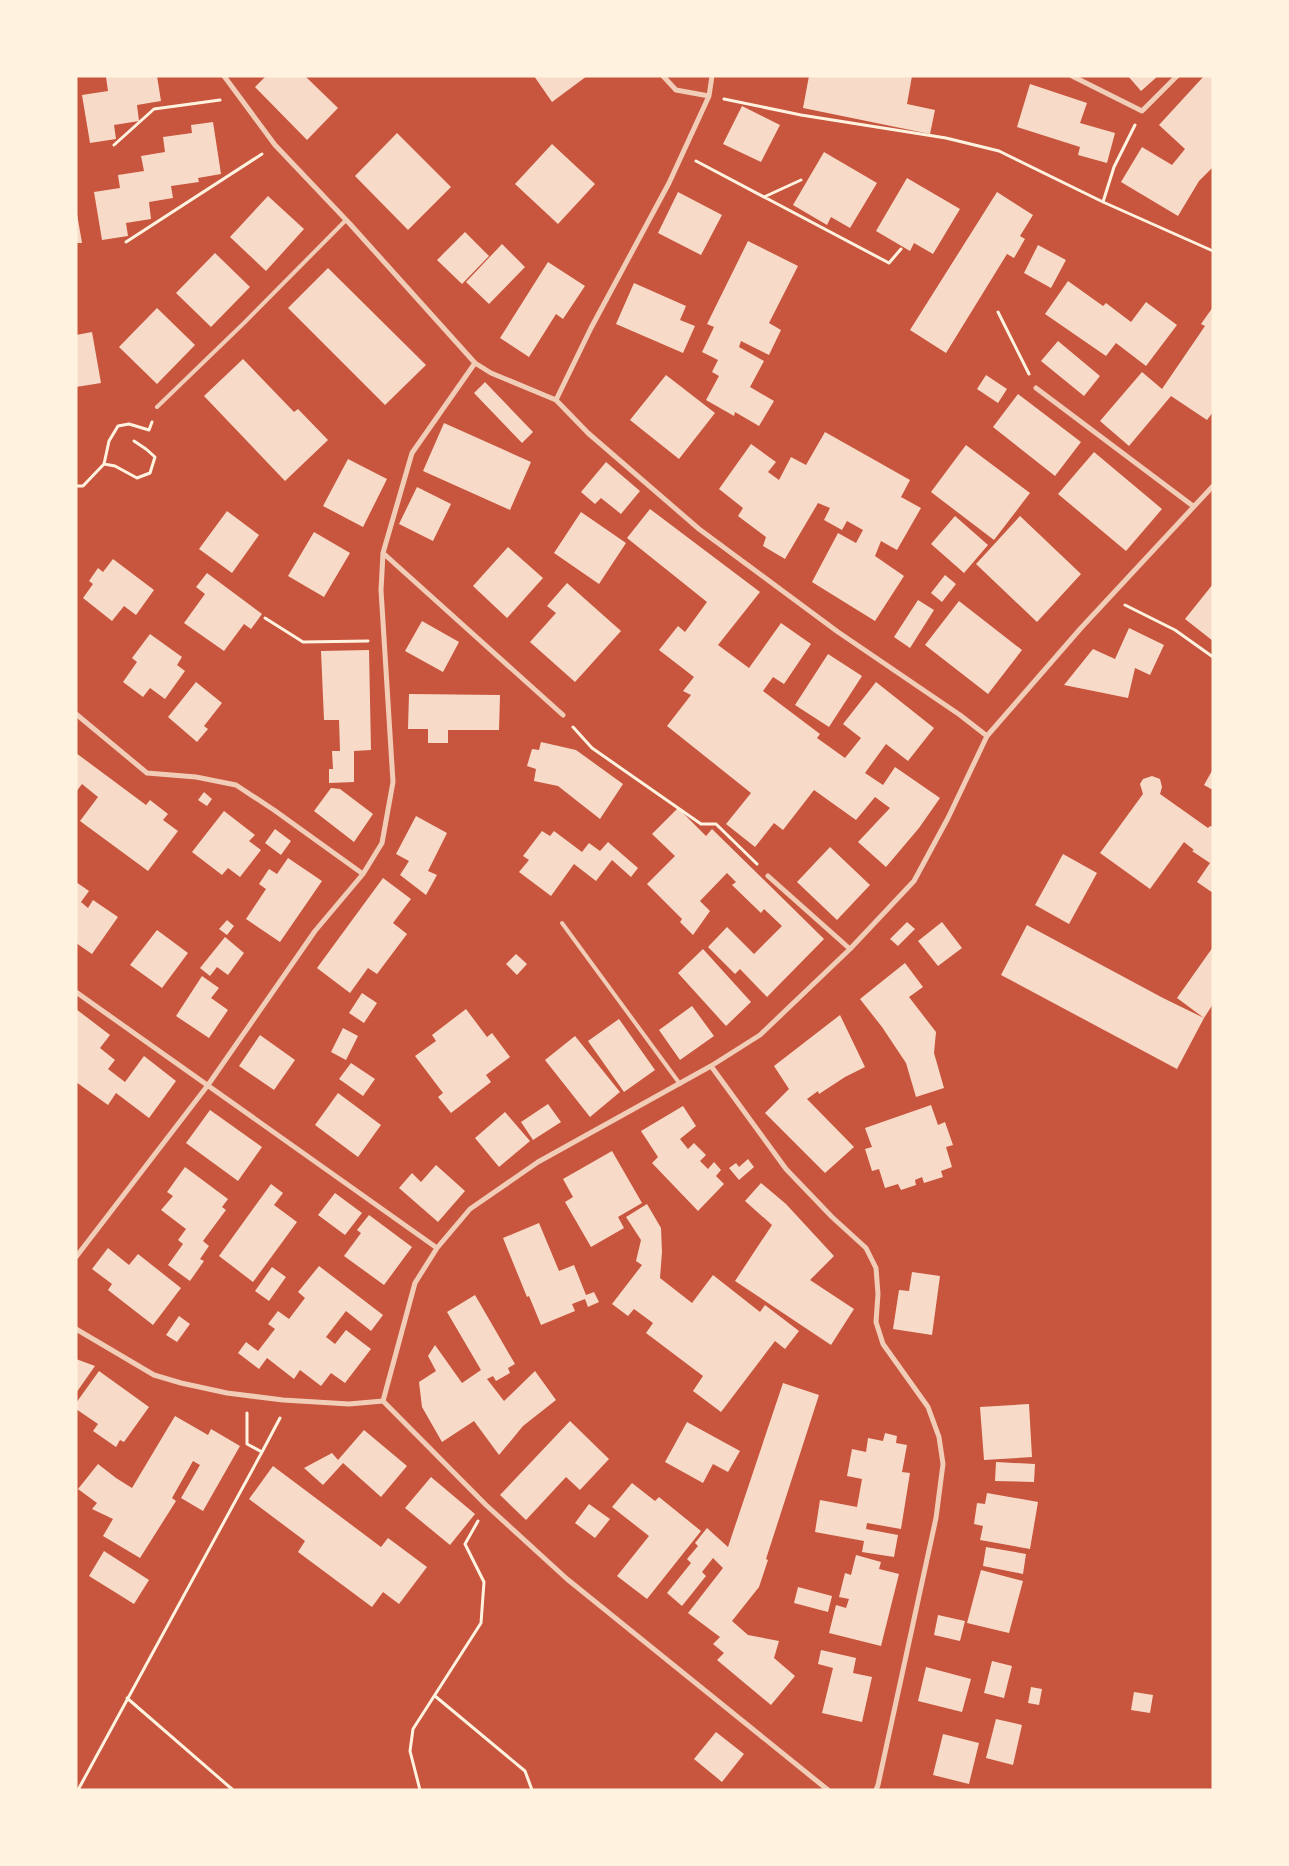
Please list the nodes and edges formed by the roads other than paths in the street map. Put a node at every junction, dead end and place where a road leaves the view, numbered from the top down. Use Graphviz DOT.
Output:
graph roads {
  1 [pos="224,76"];
  2 [pos="663,76"];
  3 [pos="712,76"];
  4 [pos="1072,76"];
  5 [pos="1177,76"];
  6 [pos="709,96"];
  7 [pos="346,220"];
  8 [pos="475,363"];
  9 [pos="1036,388"];
  10 [pos="556,400"];
  11 [pos="156,407"];
  12 [pos="1213,486"];
  13 [pos="1193,506"];
  14 [pos="383,553"];
  15 [pos="76,714"];
  16 [pos="563,714"];
  17 [pos="988,736"];
  18 [pos="362,874"];
  19 [pos="768,876"];
  20 [pos="562,923"];
  21 [pos="850,949"];
  22 [pos="76,992"];
  23 [pos="711,1066"];
  24 [pos="680,1084"];
  25 [pos="208,1085"];
  26 [pos="437,1248"];
  27 [pos="76,1257"];
  28 [pos="76,1329"];
  29 [pos="383,1401"];
  30 [pos="828,1790"];
  31 [pos="876,1790"];
  1 -- 7 [label="street"];
  2 -- 6 [label="street"];
  3 -- 6 [label="street"];
  4 -- 5 [label="street"];
  6 -- 10 [label="street"];
  7 -- 8 [label="street"];
  7 -- 11 [label="lane"];
  8 -- 10 [label="street"];
  8 -- 14 [label="street"];
  9 -- 13 [label="street"];
  10 -- 17 [label="street"];
  12 -- 13 [label="street"];
  13 -- 17 [label="street"];
  14 -- 16 [label="street"];
  14 -- 18 [label="street"];
  15 -- 18 [label="street"];
  17 -- 21 [label="street"];
  18 -- 25 [label="street"];
  19 -- 21 [label="street"];
  20 -- 24 [label="lane"];
  21 -- 23 [label="street"];
  22 -- 25 [label="street"];
  23 -- 24 [label="street"];
  23 -- 31 [label="street"];
  24 -- 26 [label="street"];
  25 -- 26 [label="street"];
  25 -- 27 [label="street"];
  26 -- 29 [label="street"];
  28 -- 29 [label="street"];
  29 -- 30 [label="street"];
}
